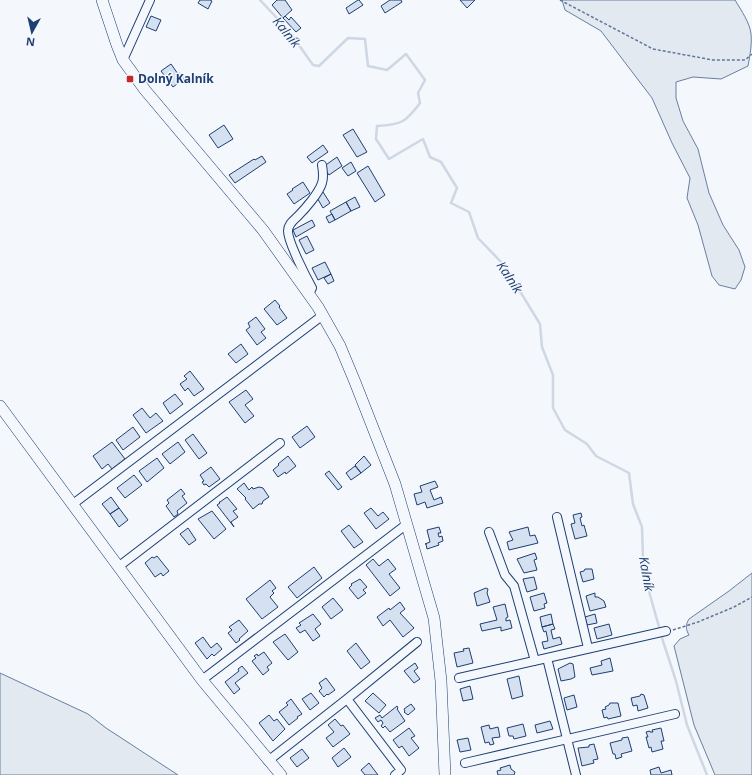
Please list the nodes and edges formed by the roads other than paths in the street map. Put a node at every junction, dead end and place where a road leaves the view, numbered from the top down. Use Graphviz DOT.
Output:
graph roads {
  1 [pos="102,0"];
  2 [pos="150,0"];
  3 [pos="123,60"];
  4 [pos="322,165"];
  5 [pos="309,294"];
  6 [pos="324,315"];
  7 [pos="0,406"];
  8 [pos="280,443"];
  9 [pos="73,504"];
  10 [pos="557,517"];
  11 [pos="406,524"];
  12 [pos="489,532"];
  13 [pos="118,567"];
  14 [pos="666,631"];
  15 [pos="417,642"];
  16 [pos="588,648"];
  17 [pos="547,658"];
  18 [pos="535,661"];
  19 [pos="459,678"];
  20 [pos="202,680"];
  21 [pos="347,699"];
  22 [pos="676,714"];
  23 [pos="566,739"];
  24 [pos="268,760"];
  25 [pos="465,763"];
  26 [pos="281,775"];
  27 [pos="395,775"];
  28 [pos="445,775"];
  29 [pos="576,775"];
  1 -- 3 [label="street"];
  2 -- 3 [label="street"];
  3 -- 5 [label="street"];
  4 -- 5 [label="street"];
  5 -- 6 [label="street"];
  6 -- 9 [label="street"];
  6 -- 11 [label="street"];
  7 -- 9 [label="street"];
  8 -- 13 [label="street"];
  9 -- 13 [label="street"];
  10 -- 16 [label="street"];
  11 -- 20 [label="street"];
  11 -- 28 [label="street"];
  12 -- 18 [label="street"];
  13 -- 20 [label="street"];
  14 -- 16 [label="street"];
  15 -- 21 [label="street"];
  16 -- 17 [label="street"];
  17 -- 18 [label="street"];
  17 -- 23 [label="street"];
  18 -- 19 [label="street"];
  20 -- 24 [label="street"];
  21 -- 24 [label="street"];
  21 -- 27 [label="street"];
  22 -- 23 [label="street"];
  23 -- 25 [label="street"];
  23 -- 29 [label="street"];
  24 -- 26 [label="street"];
}
